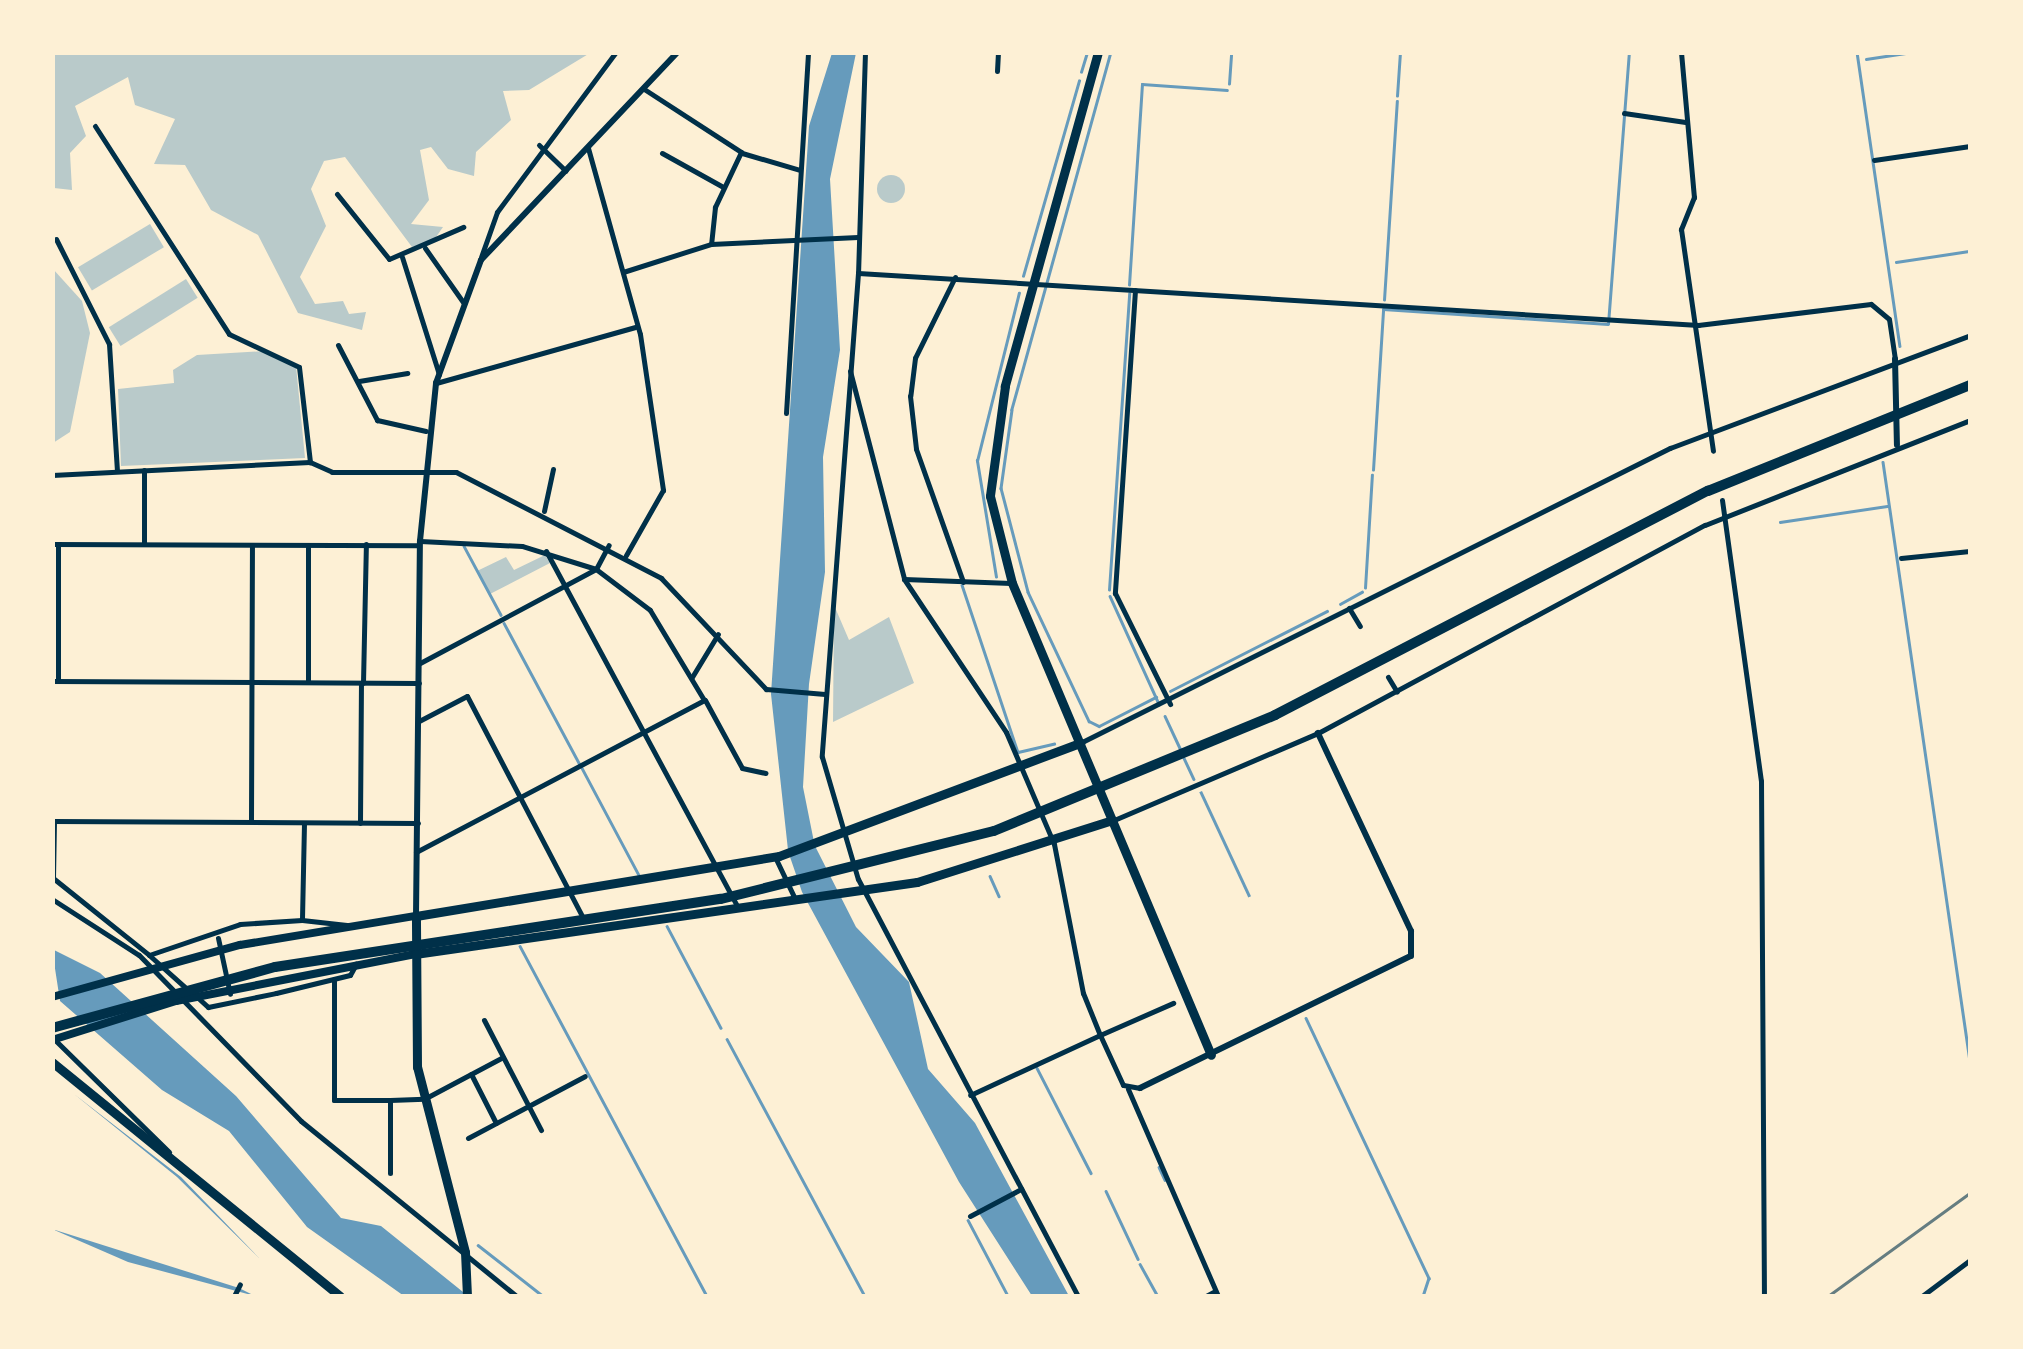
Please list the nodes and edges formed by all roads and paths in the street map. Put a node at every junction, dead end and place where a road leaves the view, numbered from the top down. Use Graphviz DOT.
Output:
graph roads {
  1 [pos="616,52"];
  2 [pos="678,52"];
  3 [pos="808,52"];
  4 [pos="865,52"];
  5 [pos="998,52"];
  6 [pos="1098,52"];
  7 [pos="1681,52"];
  8 [pos="996,71"];
  9 [pos="644,89"];
  10 [pos="1624,113"];
  11 [pos="1686,122"];
  12 [pos="95,126"];
  13 [pos="539,145"];
  14 [pos="1970,146"];
  15 [pos="588,148"];
  16 [pos="546,152"];
  17 [pos="740,152"];
  18 [pos="662,153"];
  19 [pos="1874,160"];
  20 [pos="800,170"];
  21 [pos="566,171"];
  22 [pos="723,187"];
  23 [pos="336,194"];
  24 [pos="463,227"];
  25 [pos="800,236"];
  26 [pos="856,237"];
  27 [pos="56,239"];
  28 [pos="710,244"];
  29 [pos="424,248"];
  30 [pos="402,257"];
  31 [pos="481,260"];
  32 [pos="622,272"];
  33 [pos="858,273"];
  34 [pos="955,278"];
  35 [pos="1034,282"];
  36 [pos="1135,290"];
  37 [pos="462,302"];
  38 [pos="637,326"];
  39 [pos="1698,326"];
  40 [pos="1970,335"];
  41 [pos="338,345"];
  42 [pos="1895,359"];
  43 [pos="849,369"];
  44 [pos="407,372"];
  45 [pos="439,374"];
  46 [pos="359,381"];
  47 [pos="1970,382"];
  48 [pos="436,383"];
  49 [pos="786,413"];
  50 [pos="1970,420"];
  51 [pos="426,430"];
  52 [pos="1710,432"];
  53 [pos="1898,445"];
  54 [pos="1713,452"];
  55 [pos="310,462"];
  56 [pos="552,469"];
  57 [pos="144,470"];
  58 [pos="423,470"];
  59 [pos="118,471"];
  60 [pos="52,475"];
  61 [pos="1722,500"];
  62 [pos="544,512"];
  63 [pos="1726,516"];
  64 [pos="420,543"];
  65 [pos="55,544"];
  66 [pos="144,544"];
  67 [pos="366,544"];
  68 [pos="308,545"];
  69 [pos="609,545"];
  70 [pos="252,546"];
  71 [pos="546,551"];
  72 [pos="1970,551"];
  73 [pos="626,554"];
  74 [pos="1901,558"];
  75 [pos="596,568"];
  76 [pos="904,579"];
  77 [pos="963,582"];
  78 [pos="1012,583"];
  79 [pos="564,587"];
  80 [pos="1349,608"];
  81 [pos="1360,626"];
  82 [pos="718,634"];
  83 [pos="419,663"];
  84 [pos="692,677"];
  85 [pos="1388,677"];
  86 [pos="55,681"];
  87 [pos="252,681"];
  88 [pos="308,682"];
  89 [pos="362,683"];
  90 [pos="419,683"];
  91 [pos="1397,692"];
  92 [pos="823,694"];
  93 [pos="704,700"];
  94 [pos="1170,704"];
  95 [pos="419,722"];
  96 [pos="1318,732"];
  97 [pos="642,734"];
  98 [pos="1080,743"];
  99 [pos="1021,766"];
  100 [pos="765,772"];
  101 [pos="521,798"];
  102 [pos="1112,820"];
  103 [pos="53,821"];
  104 [pos="251,821"];
  105 [pos="304,823"];
  106 [pos="360,823"];
  107 [pos="418,823"];
  108 [pos="838,836"];
  109 [pos="1054,844"];
  110 [pos="416,852"];
  111 [pos="777,856"];
  112 [pos="715,870"];
  113 [pos="862,890"];
  114 [pos="569,892"];
  115 [pos="52,898"];
  116 [pos="796,899"];
  117 [pos="738,908"];
  118 [pos="416,916"];
  119 [pos="302,920"];
  120 [pos="356,926"];
  121 [pos="590,930"];
  122 [pos="218,938"];
  123 [pos="144,954"];
  124 [pos="415,954"];
  125 [pos="356,964"];
  126 [pos="334,981"];
  127 [pos="52,997"];
  128 [pos="231,1000"];
  129 [pos="1174,1003"];
  130 [pos="205,1008"];
  131 [pos="484,1020"];
  132 [pos="52,1026"];
  133 [pos="1100,1035"];
  134 [pos="52,1039"];
  135 [pos="1211,1055"];
  136 [pos="503,1057"];
  137 [pos="52,1062"];
  138 [pos="470,1074"];
  139 [pos="586,1076"];
  140 [pos="1128,1088"];
  141 [pos="1140,1088"];
  142 [pos="970,1095"];
  143 [pos="424,1098"];
  144 [pos="390,1100"];
  145 [pos="529,1106"];
  146 [pos="496,1123"];
  147 [pos="542,1130"];
  148 [pos="468,1138"];
  149 [pos="169,1152"];
  150 [pos="390,1173"];
  151 [pos="1020,1190"];
  152 [pos="971,1216"];
  153 [pos="465,1252"];
  154 [pos="1970,1260"];
  155 [pos="240,1284"];
  156 [pos="1216,1294"];
  157 [pos="234,1296"];
  158 [pos="340,1296"];
  159 [pos="467,1296"];
  160 [pos="516,1296"];
  161 [pos="1078,1296"];
  162 [pos="1206,1296"];
  163 [pos="1764,1296"];
  164 [pos="1922,1296"];
  1 -- 16 [label="street"];
  2 -- 9 [label="street"];
  3 -- 20 [label="street"];
  4 -- 26 [label="street"];
  5 -- 8 [label="street"];
  6 -- 35 [label="main road"];
  7 -- 11 [label="street"];
  9 -- 15 [label="street"];
  9 -- 17 [label="street"];
  10 -- 11 [label="street"];
  11 -- 39 [label="street"];
  12 -- 55 [label="street"];
  13 -- 16 [label="street"];
  14 -- 19 [label="street"];
  15 -- 21 [label="street"];
  15 -- 32 [label="street"];
  16 -- 21 [label="street"];
  16 -- 31 [label="street"];
  17 -- 20 [label="street"];
  17 -- 22 [label="street"];
  18 -- 22 [label="street"];
  20 -- 25 [label="street"];
  21 -- 31 [label="street"];
  22 -- 28 [label="street"];
  23 -- 30 [label="street"];
  24 -- 29 [label="street"];
  25 -- 26 [label="street"];
  25 -- 28 [label="street"];
  25 -- 49 [label="street"];
  26 -- 33 [label="street"];
  27 -- 59 [label="street"];
  28 -- 32 [label="street"];
  29 -- 30 [label="street"];
  29 -- 37 [label="street"];
  30 -- 45 [label="street"];
  31 -- 37 [label="street"];
  32 -- 38 [label="street"];
  33 -- 34 [label="street"];
  33 -- 43 [label="street"];
  34 -- 35 [label="street"];
  34 -- 77 [label="street"];
  35 -- 36 [label="street"];
  35 -- 78 [label="main road"];
  36 -- 39 [label="street"];
  36 -- 94 [label="street"];
  37 -- 45 [label="street"];
  38 -- 48 [label="street"];
  38 -- 73 [label="street"];
  39 -- 42 [label="street"];
  39 -- 52 [label="street"];
  40 -- 42 [label="street"];
  41 -- 46 [label="street"];
  42 -- 52 [label="street"];
  42 -- 53 [label="street"];
  43 -- 76 [label="street"];
  43 -- 92 [label="street"];
  44 -- 46 [label="street"];
  45 -- 48 [label="street"];
  46 -- 51 [label="street"];
  47 -- 132 [label="highway"];
  48 -- 51 [label="street"];
  50 -- 53 [label="street"];
  51 -- 58 [label="street"];
  52 -- 54 [label="street"];
  52 -- 80 [label="street"];
  53 -- 63 [label="street"];
  55 -- 57 [label="street"];
  55 -- 58 [label="street"];
  56 -- 62 [label="street"];
  57 -- 59 [label="street"];
  57 -- 66 [label="street"];
  58 -- 62 [label="street"];
  58 -- 64 [label="street"];
  59 -- 60 [label="street"];
  61 -- 63 [label="street"];
  62 -- 69 [label="street"];
  63 -- 91 [label="street"];
  63 -- 163 [label="street"];
  64 -- 67 [label="street"];
  64 -- 71 [label="street"];
  64 -- 83 [label="street"];
  65 -- 66 [label="street"];
  65 -- 86 [label="street"];
  66 -- 70 [label="street"];
  67 -- 68 [label="street"];
  67 -- 89 [label="street"];
  68 -- 70 [label="street"];
  68 -- 88 [label="street"];
  69 -- 73 [label="street"];
  69 -- 75 [label="street"];
  70 -- 87 [label="street"];
  71 -- 75 [label="street"];
  71 -- 79 [label="street"];
  72 -- 74 [label="street"];
  73 -- 82 [label="street"];
  75 -- 79 [label="street"];
  75 -- 84 [label="street"];
  76 -- 77 [label="street"];
  76 -- 99 [label="street"];
  77 -- 78 [label="street"];
  78 -- 98 [label="main road"];
  79 -- 83 [label="street"];
  79 -- 97 [label="street"];
  80 -- 81 [label="street"];
  80 -- 94 [label="street"];
  82 -- 84 [label="street"];
  82 -- 92 [label="street"];
  83 -- 90 [label="street"];
  84 -- 93 [label="street"];
  85 -- 91 [label="street"];
  86 -- 87 [label="street"];
  87 -- 88 [label="street"];
  87 -- 104 [label="street"];
  88 -- 89 [label="street"];
  89 -- 90 [label="street"];
  89 -- 106 [label="street"];
  90 -- 95 [label="street"];
  91 -- 96 [label="street"];
  92 -- 108 [label="street"];
  93 -- 97 [label="street"];
  93 -- 100 [label="street"];
  94 -- 98 [label="street"];
  95 -- 101 [label="street"];
  95 -- 107 [label="street"];
  96 -- 102 [label="street"];
  96 -- 135 [label="street"];
  97 -- 101 [label="street"];
  97 -- 112 [label="street"];
  98 -- 99 [label="main road"];
  98 -- 102 [label="main road"];
  99 -- 108 [label="main road"];
  99 -- 109 [label="street"];
  101 -- 110 [label="street"];
  101 -- 114 [label="street"];
  102 -- 109 [label="main road"];
  102 -- 135 [label="main road"];
  103 -- 104 [label="street"];
  103 -- 123 [label="street"];
  104 -- 105 [label="street"];
  105 -- 106 [label="street"];
  105 -- 119 [label="street"];
  106 -- 107 [label="street"];
  107 -- 110 [label="street"];
  108 -- 111 [label="main road"];
  108 -- 113 [label="street"];
  109 -- 113 [label="main road"];
  109 -- 133 [label="street"];
  110 -- 118 [label="street"];
  111 -- 112 [label="main road"];
  111 -- 116 [label="street"];
  112 -- 114 [label="main road"];
  112 -- 117 [label="street"];
  113 -- 116 [label="main road"];
  113 -- 142 [label="street"];
  114 -- 118 [label="main road"];
  114 -- 121 [label="street"];
  115 -- 123 [label="street"];
  116 -- 117 [label="main road"];
  117 -- 121 [label="main road"];
  118 -- 120 [label="main road"];
  118 -- 124 [label="main road"];
  119 -- 120 [label="street"];
  119 -- 122 [label="street"];
  120 -- 127 [label="main road"];
  121 -- 124 [label="main road"];
  122 -- 123 [label="street"];
  122 -- 128 [label="street"];
  123 -- 130 [label="street"];
  124 -- 125 [label="main road"];
  124 -- 143 [label="main road"];
  125 -- 126 [label="street"];
  125 -- 134 [label="main road"];
  126 -- 128 [label="street"];
  126 -- 144 [label="street"];
  128 -- 130 [label="street"];
  129 -- 133 [label="street"];
  130 -- 153 [label="street"];
  131 -- 136 [label="street"];
  133 -- 140 [label="street"];
  133 -- 142 [label="street"];
  134 -- 149 [label="street"];
  135 -- 141 [label="street"];
  136 -- 138 [label="street"];
  136 -- 145 [label="street"];
  137 -- 149 [label="main road"];
  138 -- 143 [label="street"];
  138 -- 146 [label="street"];
  139 -- 145 [label="street"];
  140 -- 141 [label="street"];
  140 -- 156 [label="street"];
  142 -- 151 [label="street"];
  143 -- 144 [label="street"];
  143 -- 153 [label="main road"];
  144 -- 150 [label="street"];
  145 -- 146 [label="street"];
  145 -- 147 [label="street"];
  146 -- 148 [label="street"];
  149 -- 158 [label="main road"];
  151 -- 152 [label="street"];
  151 -- 161 [label="street"];
  153 -- 159 [label="main road"];
  153 -- 160 [label="street"];
  154 -- 164 [label="street"];
  155 -- 157 [label="street"];
  156 -- 162 [label="street"];
}
